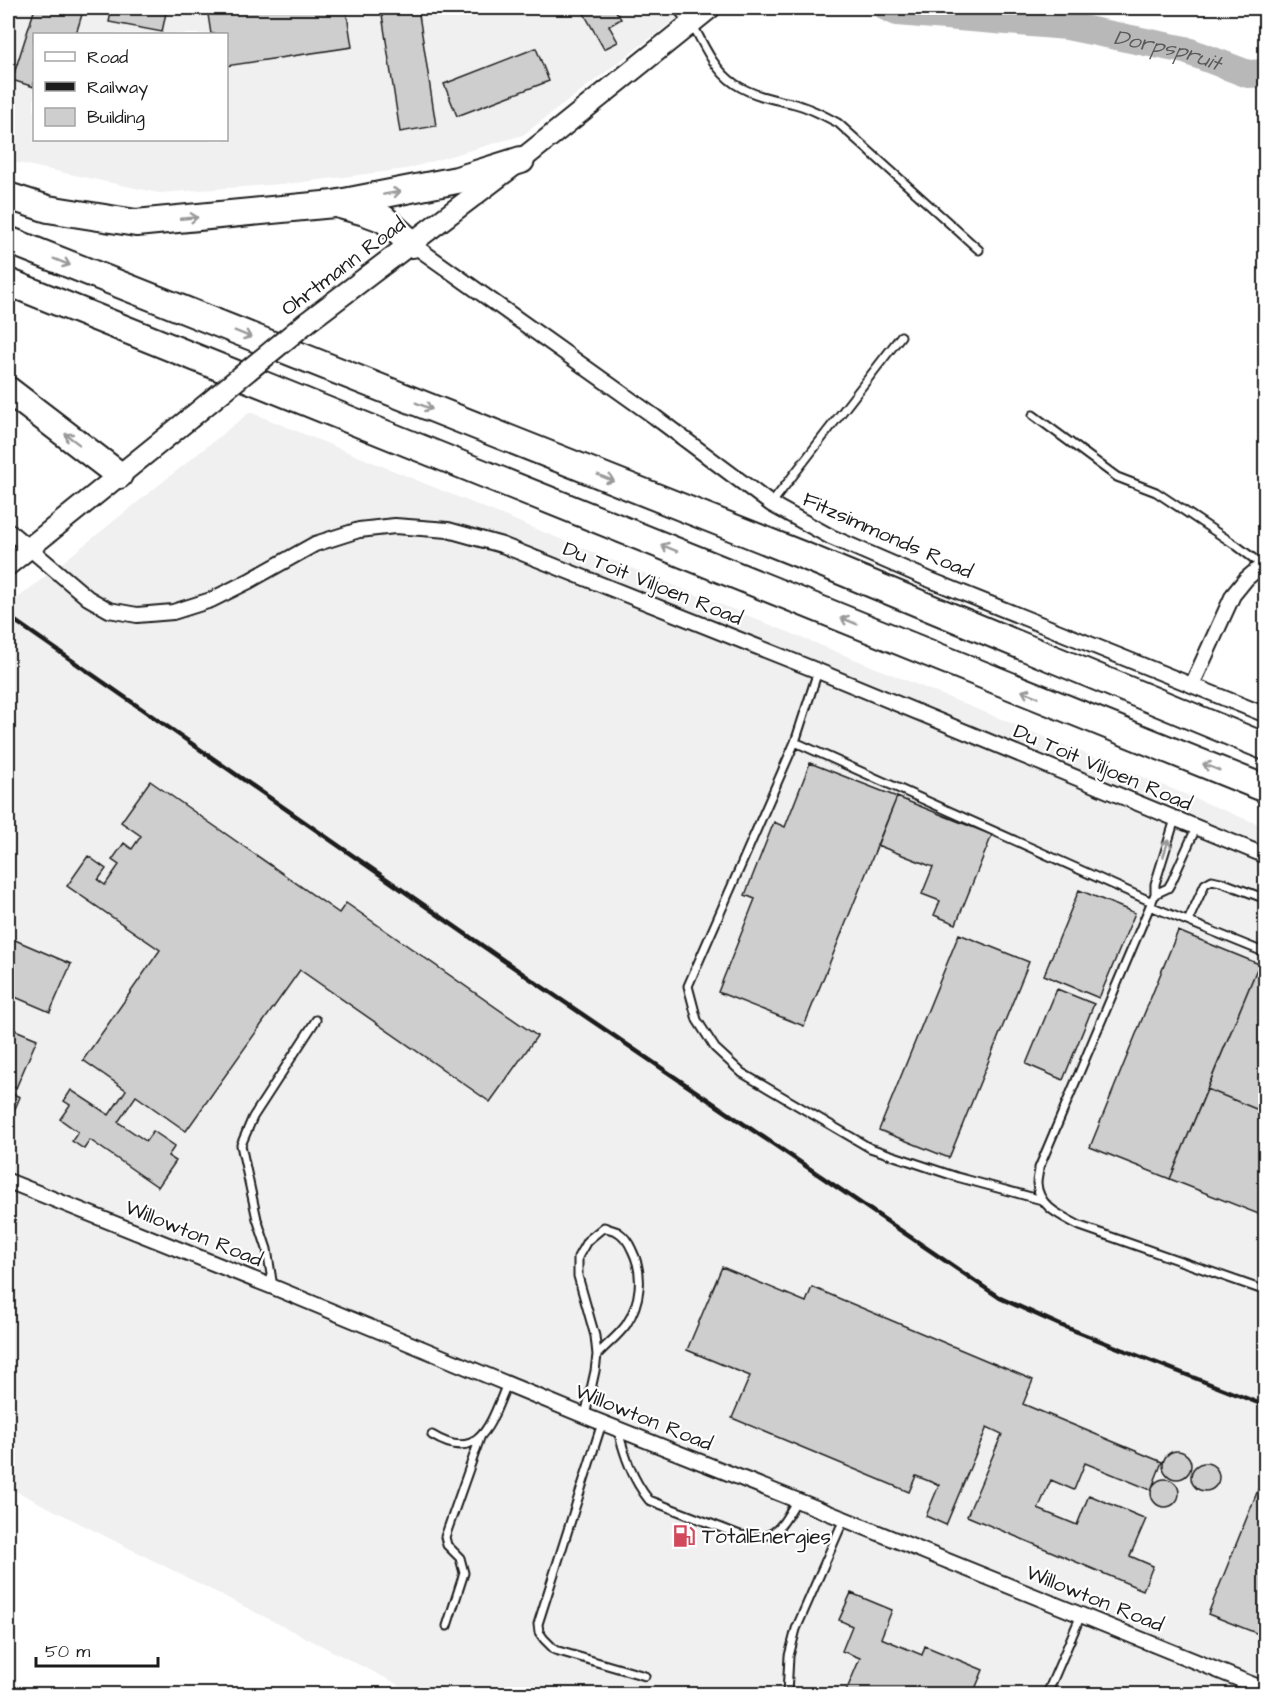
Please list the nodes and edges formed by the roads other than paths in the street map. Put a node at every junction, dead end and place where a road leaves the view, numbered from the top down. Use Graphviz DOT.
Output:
graph roads {
  1 [pos="710,8"];
  2 [pos="686,14"];
  3 [pos="520,160"];
  4 [pos="8,196"];
  5 [pos="334,204"];
  6 [pos="8,240"];
  7 [pos="412,244"];
  8 [pos="979,250"];
  9 [pos="8,282"];
  10 [pos="901,336"];
  11 [pos="8,390"];
  12 [pos="1033,415"];
  13 [pos="119,475"];
  14 [pos="771,504"];
  15 [pos="8,530"];
  16 [pos="29,548"];
  17 [pos="1264,563"];
  18 [pos="8,565"];
  19 [pos="819,670"];
  20 [pos="1192,686"];
  21 [pos="1266,715"];
  22 [pos="795,742"];
  23 [pos="1266,747"];
  24 [pos="1266,789"];
  25 [pos="1175,819"];
  26 [pos="1196,828"];
  27 [pos="1266,856"];
  28 [pos="1155,894"];
  29 [pos="1266,899"];
  30 [pos="1151,904"];
  31 [pos="1188,921"];
  32 [pos="1266,953"];
  33 [pos="316,1020"];
  34 [pos="8,1181"];
  35 [pos="1042,1200"];
  36 [pos="273,1287"];
  37 [pos="1266,1291"];
  38 [pos="597,1355"];
  39 [pos="507,1384"];
  40 [pos="585,1416"];
  41 [pos="602,1423"];
  42 [pos="618,1430"];
  43 [pos="432,1435"];
  44 [pos="480,1438"];
  45 [pos="797,1500"];
  46 [pos="844,1519"];
  47 [pos="1081,1615"];
  48 [pos="447,1626"];
  49 [pos="645,1676"];
  50 [pos="1266,1690"];
  51 [pos="787,1695"];
  52 [pos="1047,1695"];
  1 -- 2 [label="main road, Ohrtmann Road"];
  2 -- 3 [label="main road, Ohrtmann Road"];
  2 -- 8 [label="lane"];
  5 -- 3 [label="highway, one-way"];
  3 -- 7 [label="main road, Ohrtmann Road"];
  4 -- 5 [label="highway, one-way"];
  5 -- 7 [label="highway"];
  6 -- 23 [label="highway, one-way"];
  7 -- 13 [label="main road, Ohrtmann Road, bridge"];
  7 -- 14 [label="street, Fitzsimmonds Road"];
  24 -- 9 [label="highway, one-way"];
  10 -- 14 [label="lane"];
  13 -- 11 [label="highway, one-way"];
  12 -- 17 [label="lane"];
  13 -- 16 [label="main road, Ohrtmann Road"];
  14 -- 20 [label="street, Fitzsimmonds Road"];
  15 -- 16 [label="street, Du Toit Viljoen Road"];
  16 -- 18 [label="main road, Ohrtmann Road"];
  16 -- 19 [label="street, Du Toit Viljoen Road"];
  17 -- 20 [label="street"];
  19 -- 22 [label="lane"];
  19 -- 25 [label="street, Du Toit Viljoen Road"];
  20 -- 21 [label="street, Fitzsimmonds Road"];
  22 -- 30 [label="lane"];
  22 -- 35 [label="lane"];
  25 -- 26 [label="street, Du Toit Viljoen Road"];
  28 -- 25 [label="lane, one-way"];
  26 -- 27 [label="street, Du Toit Viljoen Road"];
  26 -- 28 [label="lane"];
  28 -- 30 [label="lane"];
  29 -- 31 [label="lane"];
  30 -- 31 [label="lane"];
  30 -- 35 [label="lane"];
  31 -- 32 [label="lane"];
  33 -- 36 [label="lane"];
  34 -- 36 [label="street, Willowton Road"];
  35 -- 37 [label="lane"];
  36 -- 39 [label="street, Willowton Road"];
  38 -- 38 [label="lane"];
  38 -- 40 [label="lane"];
  39 -- 40 [label="street, Willowton Road"];
  39 -- 44 [label="lane"];
  40 -- 41 [label="street, Willowton Road"];
  41 -- 42 [label="street, Willowton Road"];
  41 -- 49 [label="lane"];
  42 -- 45 [label="street, Willowton Road"];
  42 -- 45 [label="lane"];
  43 -- 44 [label="lane"];
  44 -- 48 [label="lane"];
  45 -- 46 [label="street, Willowton Road"];
  46 -- 47 [label="street, Willowton Road"];
  46 -- 51 [label="lane"];
  47 -- 50 [label="street, Willowton Road"];
  47 -- 52 [label="lane"];
}
